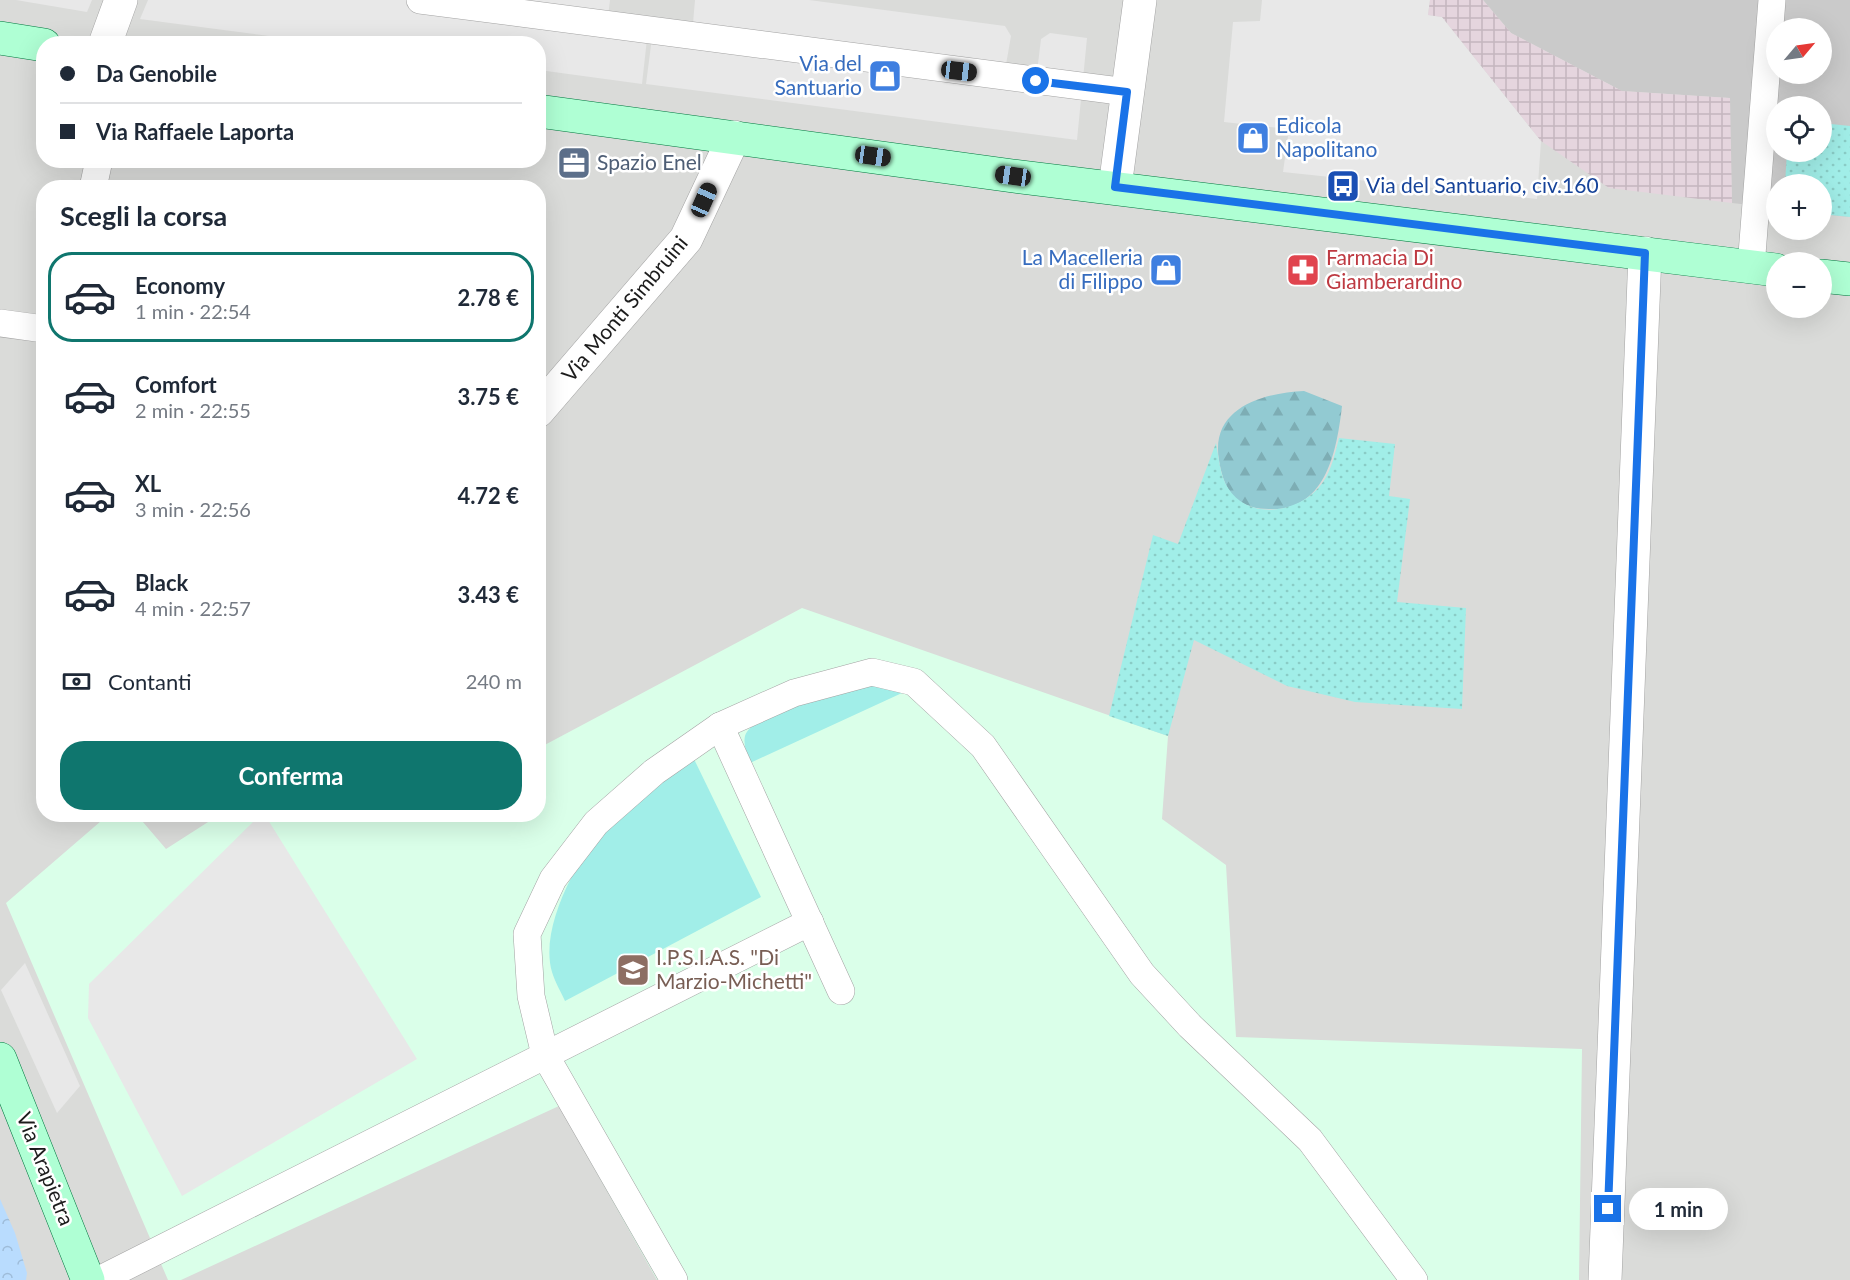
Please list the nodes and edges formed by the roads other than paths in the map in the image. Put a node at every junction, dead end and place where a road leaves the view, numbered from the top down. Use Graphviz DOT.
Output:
graph roads {
  1 [pos="121,0"];
  2 [pos="420,0"];
  3 [pos="1140,0"];
  4 [pos="1772,0"];
  5 [pos="108,36"];
  6 [pos="0,38"];
  7 [pos="36,44"];
  8 [pos="1127,92"];
  9 [pos="546,112"];
  10 [pos="734,137"];
  11 [pos="1115,187"];
  12 [pos="1645,253"];
  13 [pos="1764,268"];
  14 [pos="1832,277"];
  15 [pos="1850,279"];
  16 [pos="0,323"];
  17 [pos="36,328"];
  18 [pos="546,402"];
  19 [pos="720,726"];
  20 [pos="810,922"];
  21 [pos="841,990"];
  22 [pos="545,1055"];
  23 [pos="0,1059"];
  24 [pos="88,1280"];
  25 [pos="99,1280"];
  26 [pos="674,1280"];
  27 [pos="1414,1280"];
  28 [pos="1605,1280"];
  1 -- 5 [label="street"];
  2 -- 8 [label="lane"];
  3 -- 8 [label="street"];
  4 -- 13 [label="lane"];
  6 -- 7 [label="street"];
  8 -- 11 [label="street"];
  9 -- 10 [label="street"];
  10 -- 11 [label="street"];
  10 -- 18 [label="street, Via Monti Simbruini"];
  11 -- 12 [label="street"];
  12 -- 13 [label="street"];
  12 -- 28 [label="street"];
  14 -- 15 [label="street"];
  16 -- 17 [label="lane"];
  19 -- 20 [label="lane"];
  19 -- 22 [label="lane"];
  19 -- 27 [label="lane"];
  20 -- 21 [label="lane"];
  20 -- 22 [label="lane"];
  22 -- 25 [label="lane"];
  22 -- 26 [label="lane"];
  23 -- 24 [label="street, Via Arapietra"];
}
